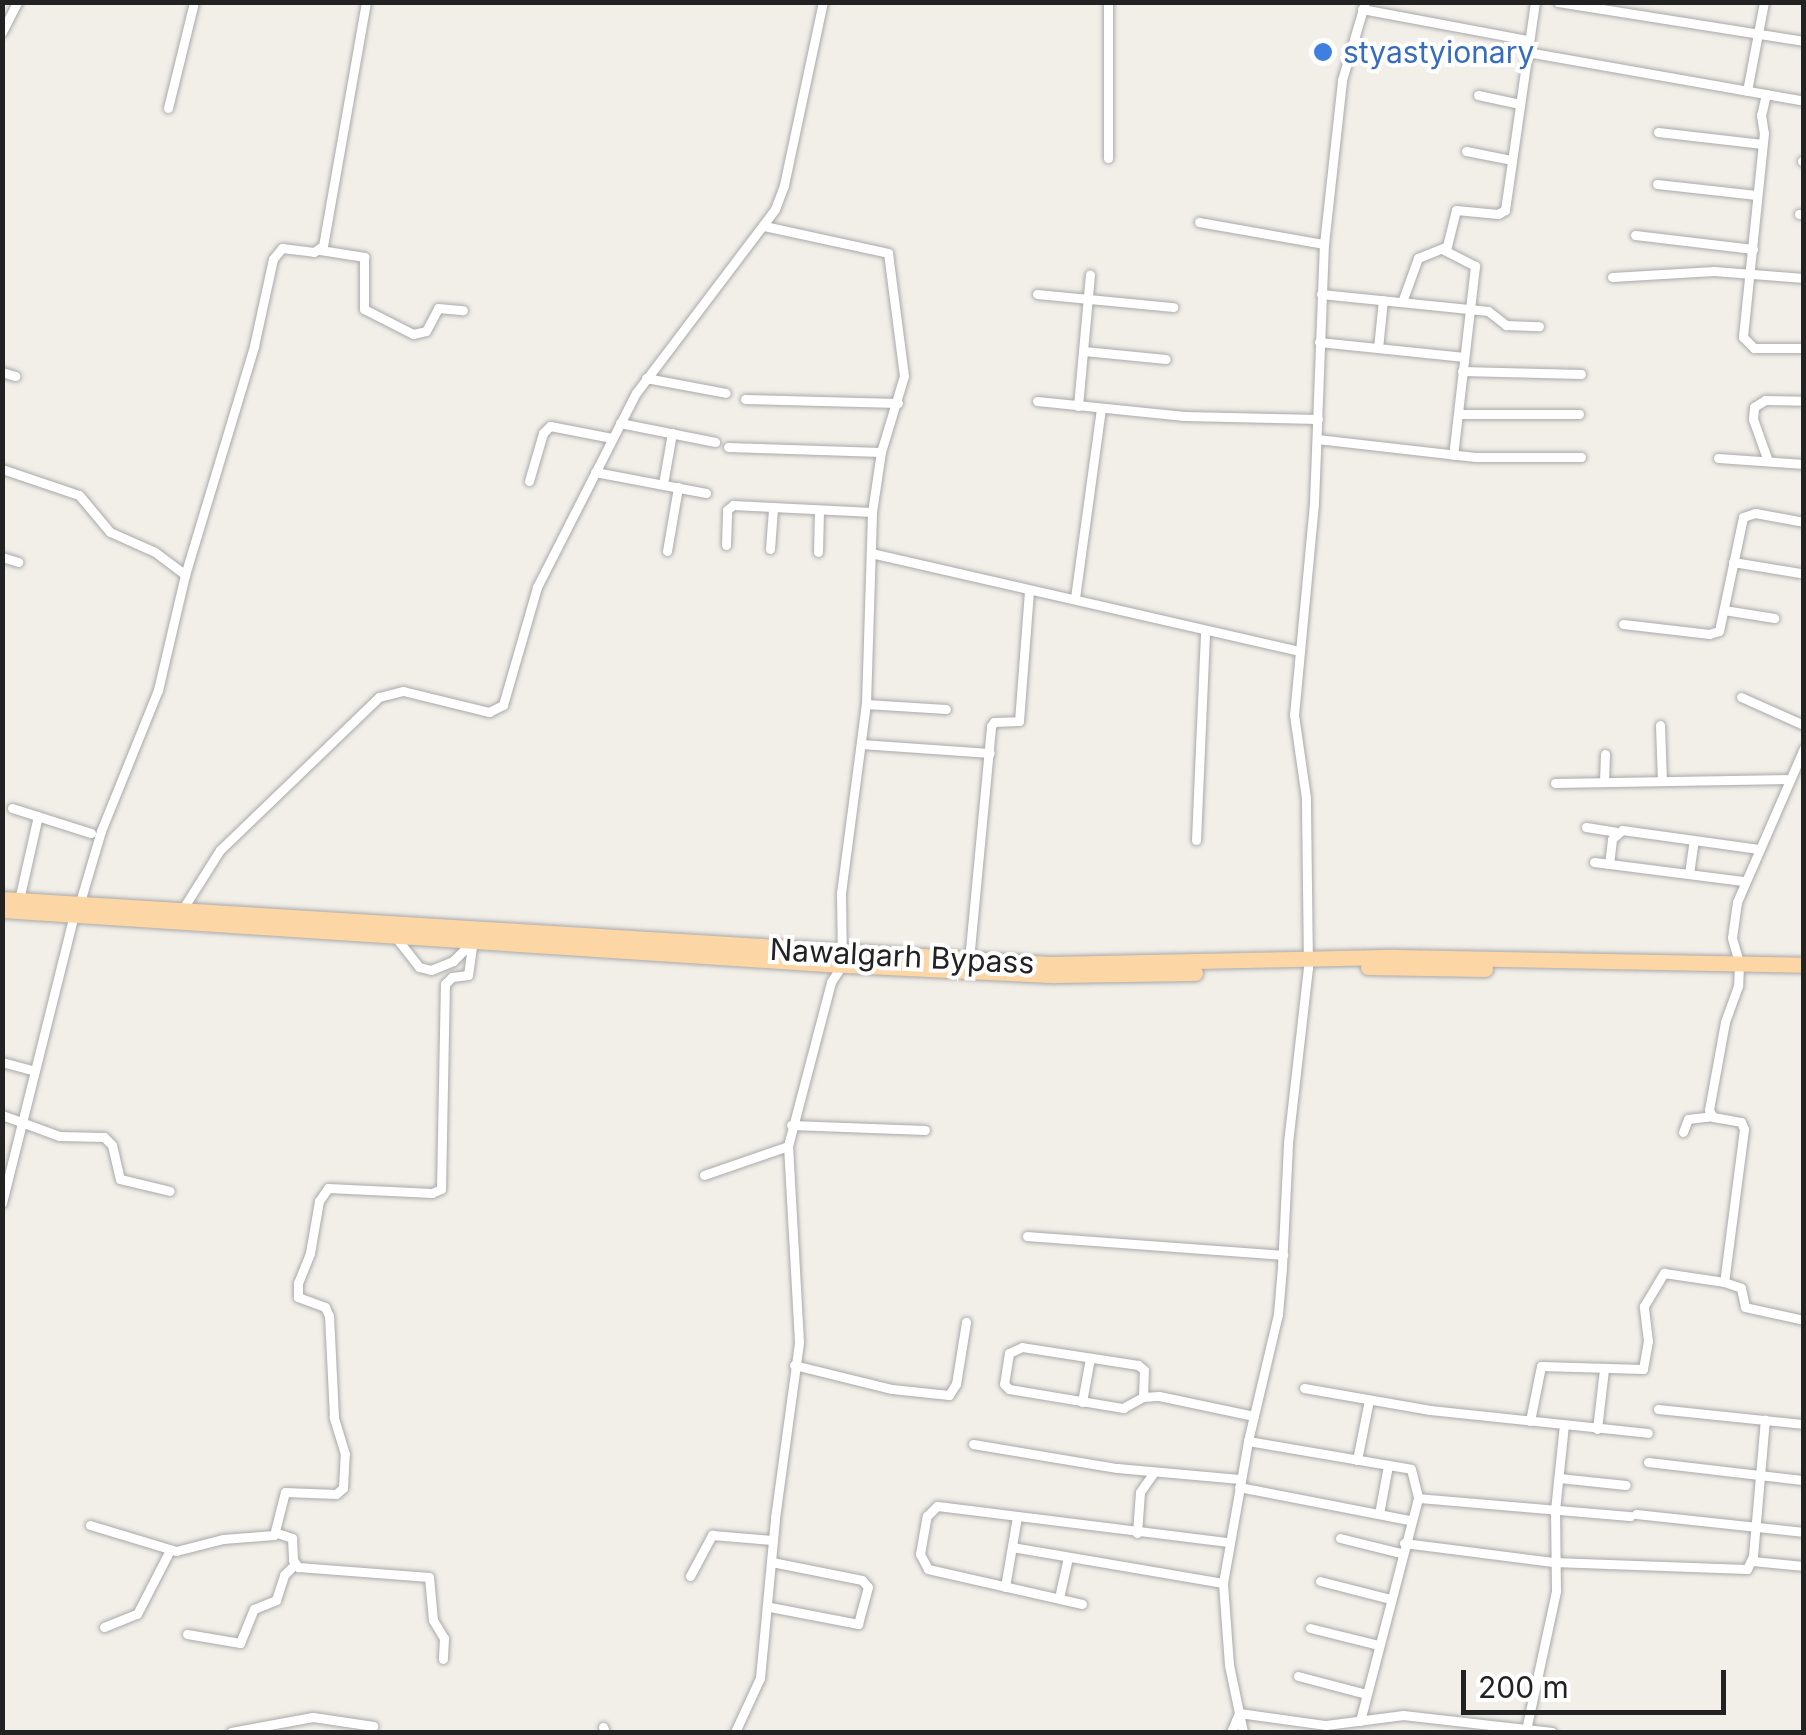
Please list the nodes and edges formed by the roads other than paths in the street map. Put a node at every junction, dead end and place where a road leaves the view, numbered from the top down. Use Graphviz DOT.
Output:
graph roads {
  1 [pos="17,2"];
  2 [pos="194,2"];
  3 [pos="366,2"];
  4 [pos="823,2"];
  5 [pos="1108,2"];
  6 [pos="1534,2"];
  7 [pos="1558,2"];
  8 [pos="1764,2"];
  9 [pos="1364,6"];
  10 [pos="2,32"];
  11 [pos="1758,34"];
  12 [pos="1528,40"];
  13 [pos="1804,41"];
  14 [pos="1527,52"];
  15 [pos="1747,90"];
  16 [pos="1766,94"];
  17 [pos="1478,95"];
  18 [pos="1804,102"];
  19 [pos="1520,104"];
  20 [pos="168,108"];
  21 [pos="1658,132"];
  22 [pos="1762,144"];
  23 [pos="1466,150"];
  24 [pos="1108,158"];
  25 [pos="1512,160"];
  26 [pos="1656,184"];
  27 [pos="1756,194"];
  28 [pos="1199,222"];
  29 [pos="764,226"];
  30 [pos="1635,235"];
  31 [pos="1324,244"];
  32 [pos="1754,249"];
  33 [pos="320,250"];
  34 [pos="1444,250"];
  35 [pos="1750,274"];
  36 [pos="1090,275"];
  37 [pos="1612,276"];
  38 [pos="1804,278"];
  39 [pos="1038,294"];
  40 [pos="1321,294"];
  41 [pos="1088,298"];
  42 [pos="1384,300"];
  43 [pos="1402,302"];
  44 [pos="1173,308"];
  45 [pos="1469,308"];
  46 [pos="464,310"];
  47 [pos="1539,326"];
  48 [pos="1320,342"];
  49 [pos="1378,348"];
  50 [pos="1804,348"];
  51 [pos="1084,351"];
  52 [pos="1464,357"];
  53 [pos="1166,359"];
  54 [pos="1462,371"];
  55 [pos="2,372"];
  56 [pos="1581,374"];
  57 [pos="15,376"];
  58 [pos="646,378"];
  59 [pos="726,394"];
  60 [pos="745,399"];
  61 [pos="1038,401"];
  62 [pos="1804,402"];
  63 [pos="898,403"];
  64 [pos="1078,406"];
  65 [pos="1101,409"];
  66 [pos="1458,414"];
  67 [pos="1578,414"];
  68 [pos="1318,419"];
  69 [pos="620,423"];
  70 [pos="672,433"];
  71 [pos="612,438"];
  72 [pos="1317,439"];
  73 [pos="715,442"];
  74 [pos="728,447"];
  75 [pos="881,452"];
  76 [pos="1453,455"];
  77 [pos="1581,457"];
  78 [pos="1718,458"];
  79 [pos="1768,461"];
  80 [pos="1804,464"];
  81 [pos="2,469"];
  82 [pos="595,472"];
  83 [pos="530,481"];
  84 [pos="663,484"];
  85 [pos="678,487"];
  86 [pos="706,493"];
  87 [pos="773,509"];
  88 [pos="819,511"];
  89 [pos="872,512"];
  90 [pos="1804,522"];
  91 [pos="726,545"];
  92 [pos="770,549"];
  93 [pos="667,551"];
  94 [pos="818,552"];
  95 [pos="871,553"];
  96 [pos="2,557"];
  97 [pos="18,562"];
  98 [pos="1733,562"];
  99 [pos="1800,573"];
  100 [pos="185,575"];
  101 [pos="1029,590"];
  102 [pos="1074,598"];
  103 [pos="1724,610"];
  104 [pos="1774,618"];
  105 [pos="1623,624"];
  106 [pos="1205,630"];
  107 [pos="1300,651"];
  108 [pos="1741,697"];
  109 [pos="866,704"];
  110 [pos="946,709"];
  111 [pos="1660,725"];
  112 [pos="1804,725"];
  113 [pos="861,744"];
  114 [pos="1804,748"];
  115 [pos="990,753"];
  116 [pos="1605,754"];
  117 [pos="1790,779"];
  118 [pos="1662,781"];
  119 [pos="1604,782"];
  120 [pos="1555,783"];
  121 [pos="12,808"];
  122 [pos="38,816"];
  123 [pos="1586,827"];
  124 [pos="1616,832"];
  125 [pos="91,833"];
  126 [pos="1196,840"];
  127 [pos="1694,840"];
  128 [pos="1759,849"];
  129 [pos="1594,862"];
  130 [pos="1609,864"];
  131 [pos="1689,874"];
  132 [pos="1743,881"];
  133 [pos="10,899"];
  134 [pos="71,908"];
  135 [pos="2,910"];
  136 [pos="182,910"];
  137 [pos="394,935"];
  138 [pos="473,941"];
  139 [pos="842,959"];
  140 [pos="968,960"];
  141 [pos="1308,963"];
  142 [pos="1804,965"];
  143 [pos="1739,968"];
  144 [pos="1804,975"];
  145 [pos="2,1062"];
  146 [pos="35,1071"];
  147 [pos="2,1114"];
  148 [pos="1710,1116"];
  149 [pos="22,1123"];
  150 [pos="792,1126"];
  151 [pos="924,1130"];
  152 [pos="1684,1132"];
  153 [pos="788,1146"];
  154 [pos="704,1175"];
  155 [pos="170,1191"];
  156 [pos="2,1203"];
  157 [pos="1027,1236"];
  158 [pos="1283,1255"];
  159 [pos="1724,1282"];
  160 [pos="1804,1320"];
  161 [pos="966,1322"];
  162 [pos="1090,1358"];
  163 [pos="794,1365"];
  164 [pos="1604,1369"];
  165 [pos="1304,1388"];
  166 [pos="1143,1397"];
  167 [pos="1370,1400"];
  168 [pos="1082,1402"];
  169 [pos="1658,1409"];
  170 [pos="1254,1416"];
  171 [pos="1765,1420"];
  172 [pos="1530,1421"];
  173 [pos="1804,1424"];
  174 [pos="1564,1425"];
  175 [pos="1597,1429"];
  176 [pos="1648,1433"];
  177 [pos="1248,1441"];
  178 [pos="973,1444"];
  179 [pos="1357,1460"];
  180 [pos="1648,1462"];
  181 [pos="1388,1465"];
  182 [pos="1154,1472"];
  183 [pos="1760,1476"];
  184 [pos="1558,1478"];
  185 [pos="1802,1480"];
  186 [pos="1240,1483"];
  187 [pos="1626,1485"];
  188 [pos="1418,1498"];
  189 [pos="1555,1510"];
  190 [pos="1379,1514"];
  191 [pos="1017,1517"];
  192 [pos="1409,1520"];
  193 [pos="90,1525"];
  194 [pos="1756,1527"];
  195 [pos="1137,1532"];
  196 [pos="1804,1532"];
  197 [pos="277,1533"];
  198 [pos="1340,1538"];
  199 [pos="772,1540"];
  200 [pos="1228,1542"];
  201 [pos="1012,1548"];
  202 [pos="1402,1548"];
  203 [pos="170,1550"];
  204 [pos="1068,1557"];
  205 [pos="1752,1561"];
  206 [pos="772,1562"];
  207 [pos="1553,1562"];
  208 [pos="294,1565"];
  209 [pos="1804,1566"];
  210 [pos="690,1576"];
  211 [pos="1320,1581"];
  212 [pos="1224,1583"];
  213 [pos="1006,1587"];
  214 [pos="1059,1598"];
  215 [pos="1390,1600"];
  216 [pos="1082,1604"];
  217 [pos="770,1606"];
  218 [pos="104,1626"];
  219 [pos="1310,1628"];
  220 [pos="187,1634"];
  221 [pos="1378,1646"];
  222 [pos="443,1659"];
  223 [pos="1298,1676"];
  224 [pos="1366,1694"];
  225 [pos="1239,1714"];
  226 [pos="1360,1722"];
  227 [pos="373,1726"];
  228 [pos="1449,1728"];
  229 [pos="1345,1729"];
  230 [pos="733,1730"];
  231 [pos="1526,1730"];
  232 [pos="231,1732"];
  233 [pos="1232,1732"];
  234 [pos="1243,1732"];
  235 [pos="1552,1732"];
  1 -- 10 [label="street"];
  2 -- 20 [label="street"];
  3 -- 33 [label="street"];
  4 -- 29 [label="street"];
  5 -- 24 [label="street"];
  6 -- 12 [label="street"];
  7 -- 11 [label="street"];
  8 -- 11 [label="street"];
  9 -- 12 [label="street"];
  9 -- 31 [label="street"];
  11 -- 13 [label="street"];
  11 -- 15 [label="street"];
  12 -- 14 [label="street"];
  14 -- 15 [label="street"];
  14 -- 19 [label="street"];
  15 -- 16 [label="street"];
  16 -- 18 [label="street"];
  16 -- 22 [label="street"];
  17 -- 19 [label="street"];
  19 -- 25 [label="street"];
  21 -- 22 [label="street"];
  22 -- 27 [label="street"];
  23 -- 25 [label="street"];
  25 -- 34 [label="street"];
  26 -- 27 [label="street"];
  27 -- 32 [label="street"];
  28 -- 31 [label="street"];
  29 -- 58 [label="street"];
  29 -- 63 [label="street"];
  30 -- 32 [label="street"];
  31 -- 40 [label="street"];
  32 -- 35 [label="street"];
  33 -- 46 [label="street"];
  33 -- 100 [label="street"];
  34 -- 43 [label="street"];
  34 -- 45 [label="street"];
  35 -- 37 [label="street"];
  35 -- 38 [label="street"];
  35 -- 50 [label="street"];
  36 -- 41 [label="street"];
  39 -- 41 [label="street"];
  40 -- 42 [label="street"];
  40 -- 48 [label="street"];
  41 -- 44 [label="street"];
  41 -- 51 [label="street"];
  42 -- 43 [label="street"];
  42 -- 49 [label="street"];
  43 -- 45 [label="street"];
  45 -- 47 [label="street"];
  45 -- 52 [label="street"];
  48 -- 49 [label="street"];
  48 -- 68 [label="street"];
  49 -- 52 [label="street"];
  51 -- 53 [label="street"];
  51 -- 64 [label="street"];
  52 -- 54 [label="street"];
  54 -- 56 [label="street"];
  54 -- 66 [label="street"];
  55 -- 57 [label="street"];
  58 -- 59 [label="street"];
  58 -- 69 [label="street"];
  60 -- 63 [label="street"];
  61 -- 64 [label="street"];
  62 -- 79 [label="street"];
  63 -- 75 [label="street"];
  64 -- 65 [label="street"];
  65 -- 68 [label="street"];
  65 -- 102 [label="street"];
  66 -- 67 [label="street"];
  66 -- 76 [label="street"];
  68 -- 72 [label="street"];
  69 -- 70 [label="street"];
  69 -- 71 [label="street"];
  70 -- 73 [label="street"];
  70 -- 84 [label="street"];
  71 -- 82 [label="street"];
  71 -- 83 [label="street"];
  72 -- 76 [label="street"];
  72 -- 107 [label="street"];
  74 -- 75 [label="street"];
  75 -- 89 [label="street"];
  76 -- 77 [label="street"];
  78 -- 79 [label="street"];
  79 -- 80 [label="street"];
  81 -- 100 [label="street"];
  82 -- 84 [label="street"];
  82 -- 136 [label="street"];
  84 -- 85 [label="street"];
  85 -- 86 [label="street"];
  85 -- 93 [label="street"];
  87 -- 88 [label="street"];
  87 -- 91 [label="street"];
  87 -- 92 [label="street"];
  88 -- 89 [label="street"];
  88 -- 94 [label="street"];
  89 -- 95 [label="street"];
  90 -- 98 [label="street"];
  95 -- 101 [label="street"];
  95 -- 109 [label="street"];
  96 -- 97 [label="street"];
  98 -- 99 [label="street"];
  98 -- 103 [label="street"];
  100 -- 134 [label="street"];
  101 -- 102 [label="street"];
  101 -- 115 [label="street"];
  102 -- 106 [label="street"];
  103 -- 104 [label="street"];
  103 -- 105 [label="street"];
  106 -- 107 [label="street"];
  106 -- 126 [label="street"];
  107 -- 141 [label="street"];
  108 -- 112 [label="street"];
  109 -- 110 [label="street"];
  109 -- 113 [label="street"];
  111 -- 118 [label="street"];
  113 -- 115 [label="street"];
  113 -- 139 [label="street"];
  114 -- 117 [label="street"];
  115 -- 140 [label="street"];
  116 -- 119 [label="street"];
  117 -- 118 [label="street"];
  117 -- 128 [label="street"];
  118 -- 119 [label="street"];
  119 -- 120 [label="street"];
  121 -- 122 [label="street"];
  122 -- 125 [label="street"];
  122 -- 133 [label="street"];
  123 -- 124 [label="street"];
  124 -- 127 [label="street"];
  124 -- 130 [label="street"];
  127 -- 128 [label="street"];
  127 -- 131 [label="street"];
  128 -- 132 [label="street"];
  129 -- 130 [label="street"];
  130 -- 131 [label="street"];
  131 -- 132 [label="street"];
  132 -- 143 [label="street"];
  133 -- 134 [label="main road, Nawalgarh Bypass"];
  134 -- 135 [label="main road, Nawalgarh Bypass"];
  134 -- 136 [label="main road, Nawalgarh Bypass"];
  134 -- 137 [label="main road, Nawalgarh Bypass"];
  134 -- 146 [label="street"];
  136 -- 139 [label="main road, Nawalgarh Bypass"];
  137 -- 138 [label="main road, Nawalgarh Bypass"];
  137 -- 138 [label="street"];
  138 -- 139 [label="main road, Nawalgarh Bypass"];
  138 -- 197 [label="street"];
  139 -- 140 [label="main road, Nawalgarh Bypass"];
  139 -- 141 [label="main road, Nawalgarh Bypass"];
  139 -- 150 [label="street"];
  140 -- 141 [label="main road, Nawalgarh Bypass"];
  141 -- 143 [label="main road, Nawalgarh Bypass"];
  141 -- 158 [label="street"];
  142 -- 143 [label="main road, Nawalgarh Bypass"];
  143 -- 144 [label="main road, Nawalgarh Bypass"];
  143 -- 148 [label="street"];
  145 -- 146 [label="street"];
  146 -- 149 [label="street"];
  147 -- 149 [label="street"];
  148 -- 152 [label="street"];
  148 -- 159 [label="street"];
  149 -- 155 [label="street"];
  149 -- 156 [label="street"];
  150 -- 151 [label="street"];
  150 -- 153 [label="street"];
  153 -- 154 [label="street"];
  153 -- 163 [label="street"];
  157 -- 158 [label="street"];
  158 -- 170 [label="street"];
  159 -- 160 [label="street"];
  159 -- 164 [label="street"];
  161 -- 163 [label="street"];
  162 -- 166 [label="street"];
  162 -- 168 [label="street"];
  162 -- 168 [label="street"];
  163 -- 199 [label="street"];
  164 -- 172 [label="street"];
  164 -- 175 [label="street"];
  165 -- 167 [label="street"];
  166 -- 168 [label="street"];
  166 -- 170 [label="street"];
  167 -- 172 [label="street"];
  167 -- 179 [label="street"];
  169 -- 171 [label="street"];
  170 -- 177 [label="street"];
  171 -- 173 [label="street"];
  171 -- 183 [label="street"];
  172 -- 174 [label="street"];
  174 -- 175 [label="street"];
  174 -- 184 [label="street"];
  175 -- 176 [label="street"];
  177 -- 179 [label="street"];
  177 -- 186 [label="street"];
  178 -- 182 [label="street"];
  179 -- 181 [label="street"];
  180 -- 183 [label="street"];
  181 -- 188 [label="street"];
  181 -- 190 [label="street"];
  182 -- 186 [label="street"];
  182 -- 195 [label="street"];
  183 -- 185 [label="street"];
  183 -- 194 [label="street"];
  184 -- 187 [label="street"];
  184 -- 189 [label="street"];
  186 -- 190 [label="street"];
  186 -- 200 [label="street"];
  188 -- 189 [label="street"];
  188 -- 192 [label="street"];
  189 -- 194 [label="street"];
  189 -- 207 [label="street"];
  190 -- 192 [label="street"];
  191 -- 195 [label="street"];
  191 -- 201 [label="street"];
  191 -- 213 [label="street"];
  192 -- 202 [label="street"];
  193 -- 203 [label="street"];
  194 -- 196 [label="street"];
  194 -- 205 [label="street"];
  195 -- 200 [label="street"];
  197 -- 203 [label="street"];
  197 -- 208 [label="street"];
  198 -- 202 [label="street"];
  199 -- 206 [label="street"];
  199 -- 210 [label="street"];
  200 -- 212 [label="street"];
  201 -- 204 [label="street"];
  201 -- 213 [label="street"];
  202 -- 207 [label="street"];
  202 -- 215 [label="street"];
  203 -- 218 [label="street"];
  204 -- 212 [label="street"];
  204 -- 214 [label="street"];
  205 -- 207 [label="street"];
  205 -- 209 [label="street"];
  206 -- 217 [label="street"];
  206 -- 217 [label="street"];
  207 -- 231 [label="street"];
  208 -- 220 [label="street"];
  208 -- 222 [label="street"];
  211 -- 215 [label="street"];
  212 -- 225 [label="street"];
  213 -- 214 [label="street"];
  214 -- 216 [label="street"];
  215 -- 221 [label="street"];
  217 -- 230 [label="street"];
  219 -- 221 [label="street"];
  221 -- 224 [label="street"];
  223 -- 224 [label="street"];
  224 -- 226 [label="street"];
  225 -- 229 [label="street"];
  225 -- 233 [label="street"];
  225 -- 234 [label="street"];
  226 -- 228 [label="street"];
  226 -- 229 [label="street"];
  227 -- 232 [label="street"];
  228 -- 231 [label="street"];
  231 -- 235 [label="street"];
}
